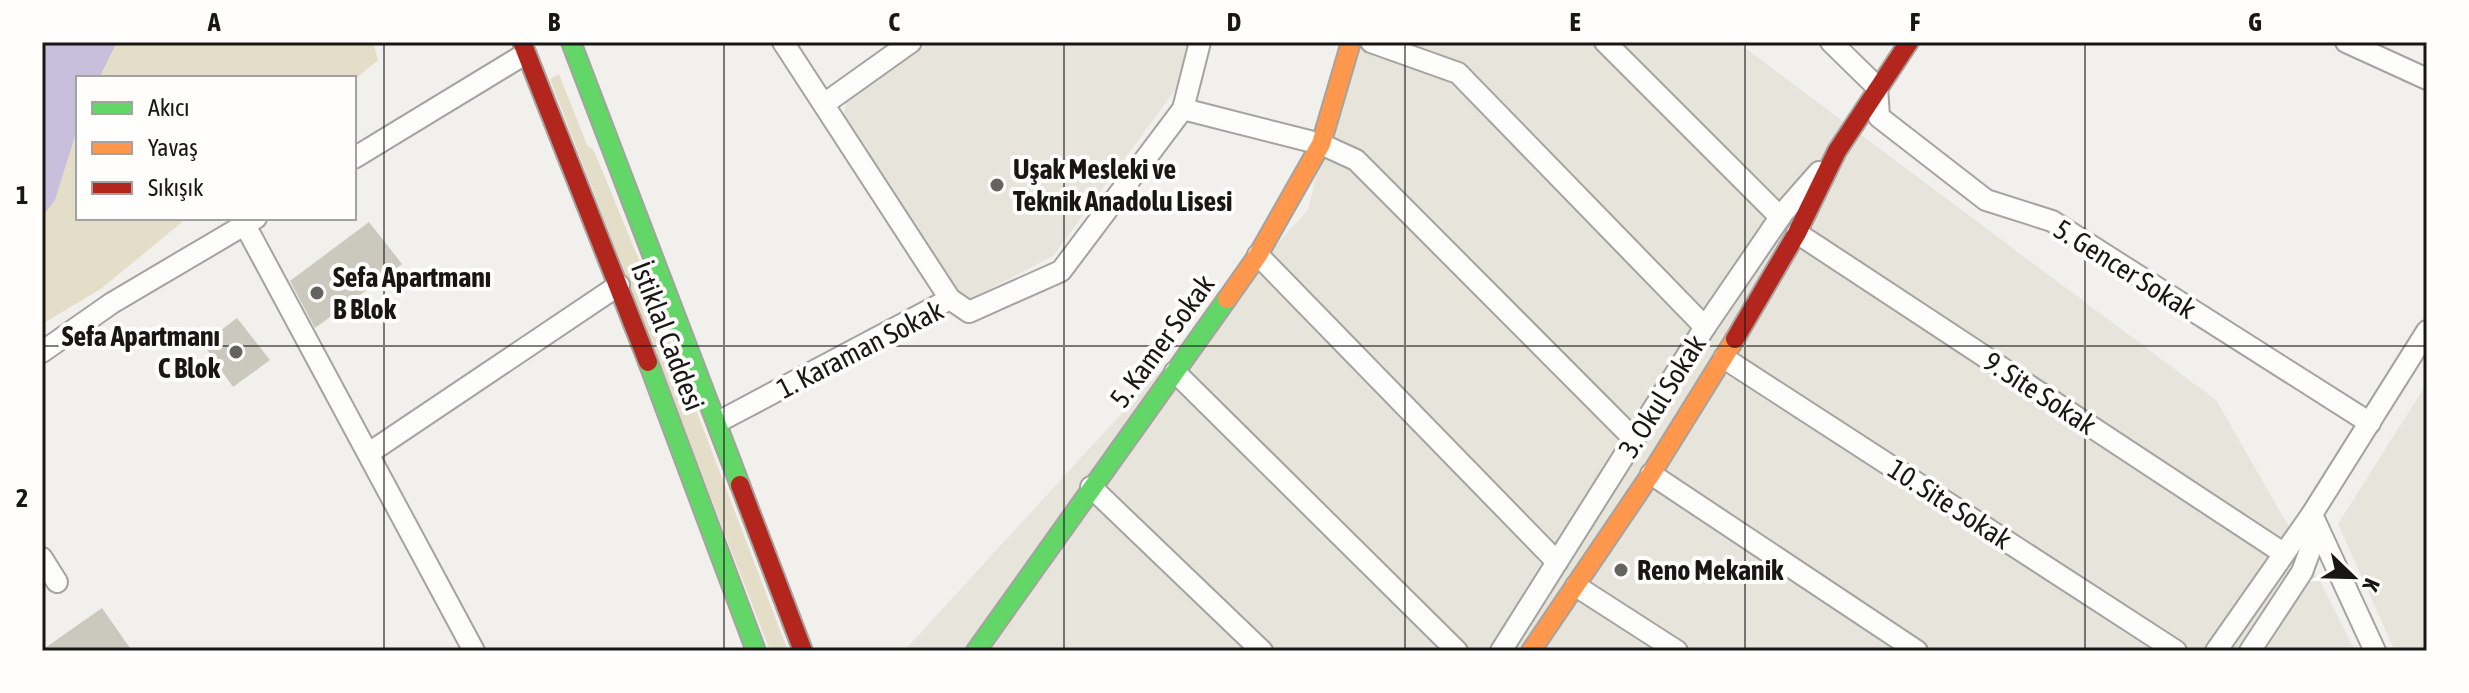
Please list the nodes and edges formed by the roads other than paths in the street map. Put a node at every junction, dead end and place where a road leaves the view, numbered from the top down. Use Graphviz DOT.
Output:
graph roads {
  1 [pos="783,42"];
  2 [pos="911,42"];
  3 [pos="1200,42"];
  4 [pos="1351,42"];
  5 [pos="1371,42"];
  6 [pos="1605,42"];
  7 [pos="1831,42"];
  8 [pos="1909,42"];
  9 [pos="2346,42"];
  10 [pos="550,46"];
  11 [pos="2427,79"];
  12 [pos="1877,87"];
  13 [pos="824,104"];
  14 [pos="1183,109"];
  15 [pos="1321,144"];
  16 [pos="1837,151"];
  17 [pos="356,157"];
  18 [pos="1780,217"];
  19 [pos="250,221"];
  20 [pos="1797,233"];
  21 [pos="1258,255"];
  22 [pos="619,285"];
  23 [pos="950,299"];
  24 [pos="1705,327"];
  25 [pos="2427,331"];
  26 [pos="42,352"];
  27 [pos="1724,358"];
  28 [pos="1175,372"];
  29 [pos="718,422"];
  30 [pos="2370,423"];
  31 [pos="1634,439"];
  32 [pos="369,453"];
  33 [pos="1651,474"];
  34 [pos="1091,487"];
  35 [pos="2312,514"];
  36 [pos="2283,553"];
  37 [pos="42,558"];
  38 [pos="1557,562"];
  39 [pos="57,582"];
  40 [pos="1576,586"];
  41 [pos="474,651"];
  42 [pos="756,651"];
  43 [pos="803,651"];
  44 [pos="976,651"];
  45 [pos="1262,651"];
  46 [pos="1457,651"];
  47 [pos="1501,651"];
  48 [pos="1531,651"];
  49 [pos="1677,651"];
  50 [pos="1917,651"];
  51 [pos="2176,651"];
  52 [pos="2216,651"];
  53 [pos="2250,651"];
  54 [pos="2375,651"];
  1 -- 13 [label="street"];
  2 -- 13 [label="street"];
  3 -- 14 [label="street, 1. Karaman Sokak"];
  4 -- 15 [label="street, 5. Kamer Sokak"];
  5 -- 24 [label="street"];
  6 -- 18 [label="street"];
  7 -- 12 [label="street"];
  8 -- 12 [label="street, 3. Okul Sokak"];
  9 -- 11 [label="street"];
  10 -- 17 [label="street"];
  10 -- 22 [label="street, İstiklal Caddesi"];
  10 -- 29 [label="street, İstiklal Caddesi"];
  12 -- 16 [label="street, 3. Okul Sokak"];
  12 -- 30 [label="street, 5. Gencer Sokak"];
  13 -- 23 [label="street"];
  14 -- 15 [label="street"];
  14 -- 23 [label="street, 1. Karaman Sokak"];
  15 -- 21 [label="street, 5. Kamer Sokak"];
  15 -- 31 [label="street"];
  16 -- 18 [label="street, 3. Okul Sokak"];
  16 -- 20 [label="street, 3. Okul Sokak"];
  18 -- 24 [label="street, 3. Okul Sokak"];
  19 -- 26 [label="street"];
  19 -- 32 [label="street"];
  20 -- 27 [label="street, 3. Okul Sokak"];
  20 -- 36 [label="street, 9. Site Sokak"];
  21 -- 28 [label="street, 5. Kamer Sokak"];
  21 -- 38 [label="street"];
  22 -- 32 [label="street"];
  22 -- 42 [label="street, İstiklal Caddesi"];
  23 -- 29 [label="street, 1. Karaman Sokak"];
  24 -- 31 [label="street, 3. Okul Sokak"];
  25 -- 30 [label="street"];
  27 -- 33 [label="street, 3. Okul Sokak"];
  27 -- 51 [label="street, 10. Site Sokak"];
  28 -- 34 [label="street, 5. Kamer Sokak"];
  28 -- 46 [label="street"];
  29 -- 43 [label="street, İstiklal Caddesi"];
  30 -- 35 [label="street"];
  31 -- 38 [label="street, 3. Okul Sokak"];
  32 -- 41 [label="street"];
  33 -- 40 [label="street, 3. Okul Sokak"];
  33 -- 50 [label="street"];
  34 -- 44 [label="street, 5. Kamer Sokak"];
  34 -- 45 [label="street"];
  35 -- 36 [label="street"];
  35 -- 53 [label="street"];
  35 -- 54 [label="street"];
  36 -- 52 [label="street"];
  37 -- 39 [label="street"];
  38 -- 47 [label="street, 3. Okul Sokak"];
  40 -- 48 [label="street, 3. Okul Sokak"];
  40 -- 49 [label="street"];
}
